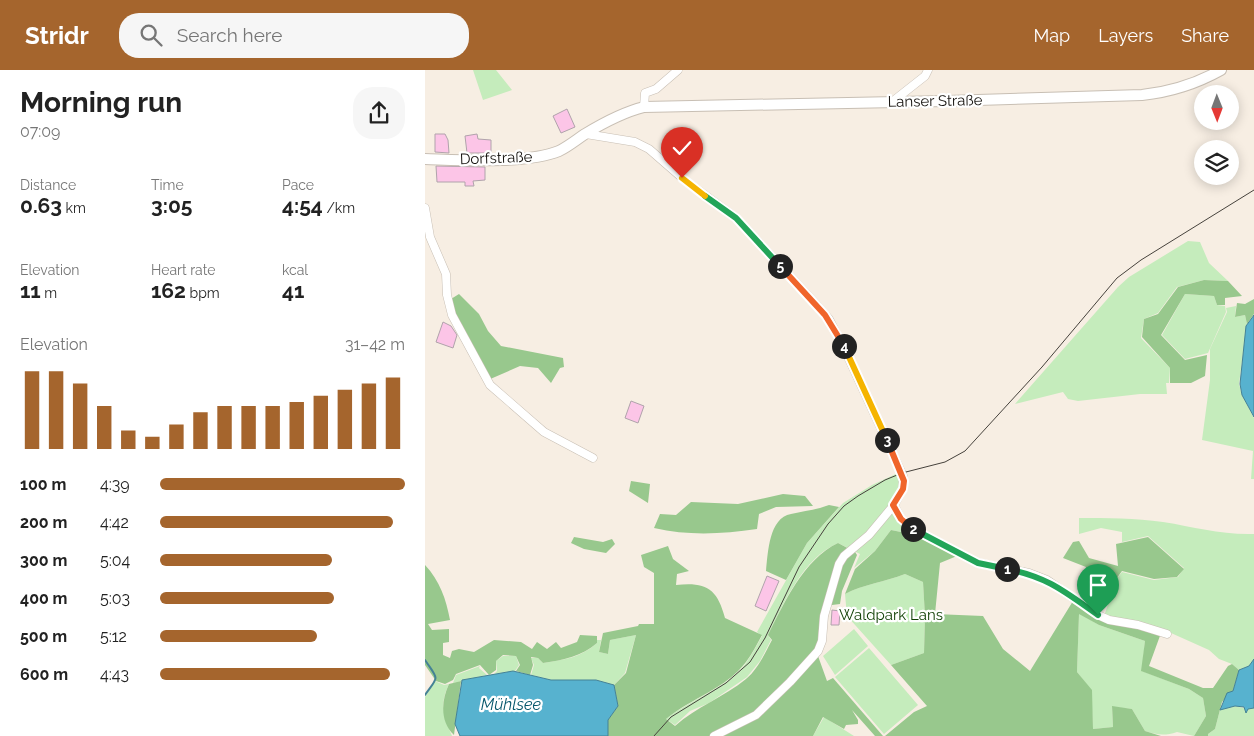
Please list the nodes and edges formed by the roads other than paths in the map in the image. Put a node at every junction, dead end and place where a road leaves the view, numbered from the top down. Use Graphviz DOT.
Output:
graph roads {
  1 [pos="678,70"];
  2 [pos="929,70"];
  3 [pos="1221,70"];
  4 [pos="892,102"];
  5 [pos="644,106"];
  6 [pos="586,134"];
  7 [pos="425,159"];
  8 [pos="425,208"];
  9 [pos="593,458"];
  10 [pos="893,505"];
  11 [pos="1167,634"];
  12 [pos="714,736"];
  1 -- 5 [label="street"];
  2 -- 4 [label="street"];
  3 -- 4 [label="main road, Lanser Straße"];
  4 -- 5 [label="main road, Lanser Straße"];
  5 -- 6 [label="main road, Dorfstraße"];
  6 -- 7 [label="main road, Dorfstraße"];
  6 -- 10 [label="street"];
  8 -- 9 [label="street"];
  10 -- 11 [label="street"];
  10 -- 12 [label="street"];
}
